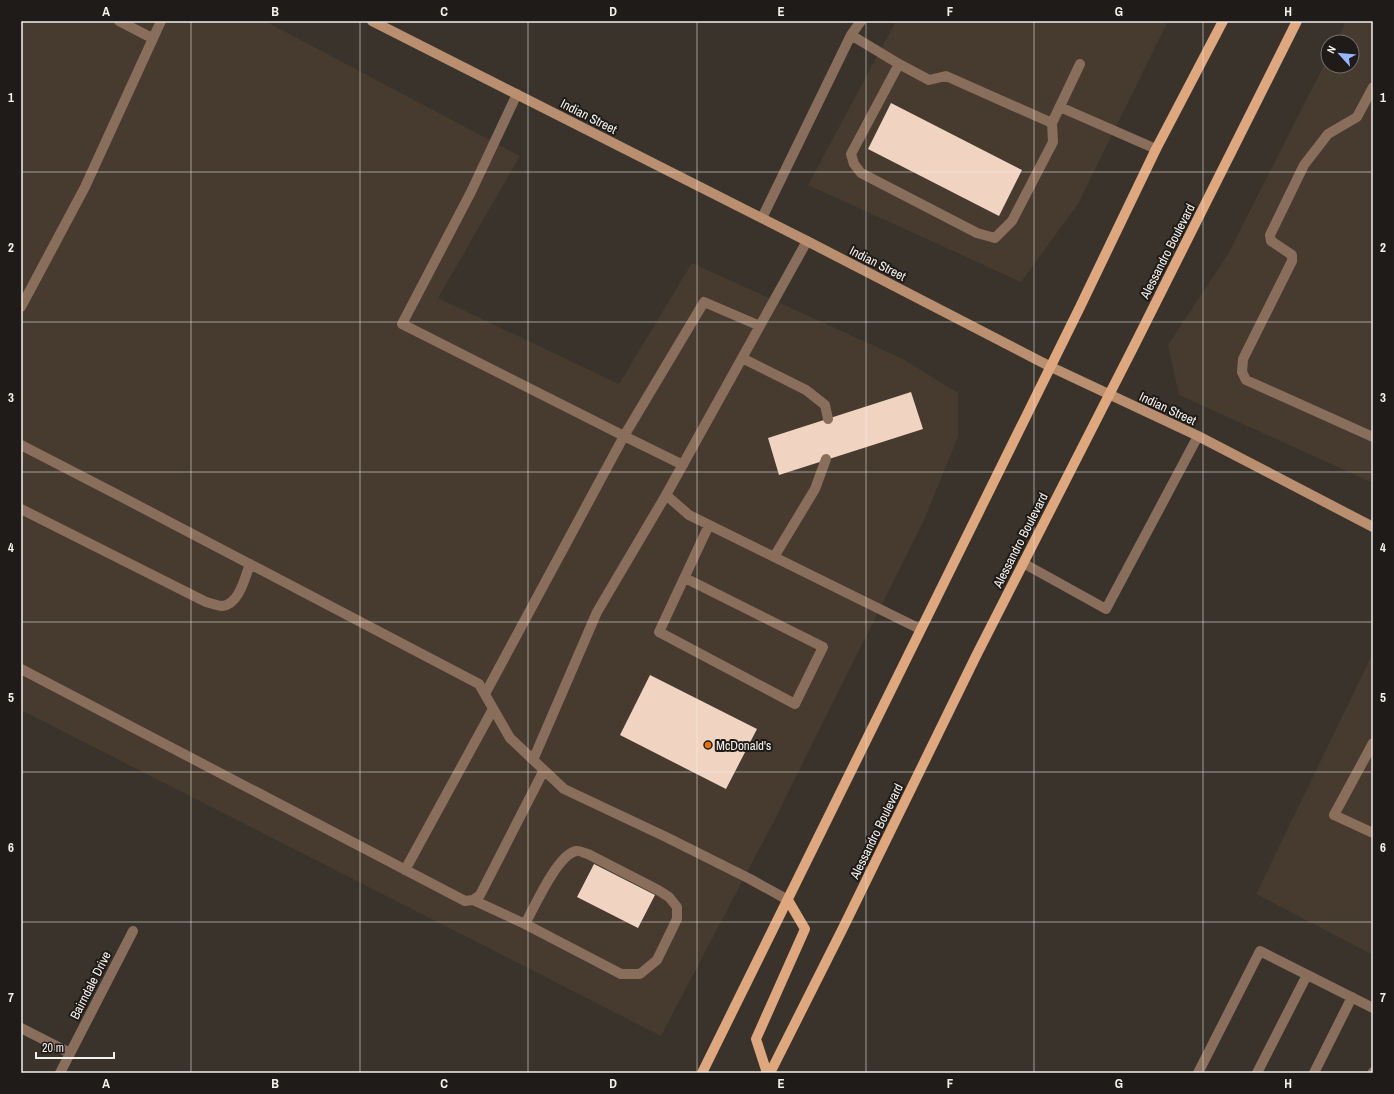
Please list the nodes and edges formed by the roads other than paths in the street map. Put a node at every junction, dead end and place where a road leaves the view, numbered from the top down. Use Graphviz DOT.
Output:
graph roads {
  1 [pos="119,21"];
  2 [pos="161,21"];
  3 [pos="372,21"];
  4 [pos="861,21"];
  5 [pos="1223,21"];
  6 [pos="1297,21"];
  7 [pos="851,35"];
  8 [pos="152,38"];
  9 [pos="899,64"];
  10 [pos="1080,64"];
  11 [pos="1373,87"];
  12 [pos="517,94"];
  13 [pos="1060,107"];
  14 [pos="1052,123"];
  15 [pos="1156,149"];
  16 [pos="762,218"];
  17 [pos="807,241"];
  18 [pos="21,307"];
  19 [pos="760,326"];
  20 [pos="742,358"];
  21 [pos="1051,367"];
  22 [pos="1108,395"];
  23 [pos="828,419"];
  24 [pos="624,436"];
  25 [pos="1198,436"];
  26 [pos="1373,437"];
  27 [pos="21,446"];
  28 [pos="826,459"];
  29 [pos="683,465"];
  30 [pos="666,495"];
  31 [pos="21,509"];
  32 [pos="709,525"];
  33 [pos="1373,527"];
  34 [pos="774,557"];
  35 [pos="1023,563"];
  36 [pos="250,564"];
  37 [pos="685,578"];
  38 [pos="920,630"];
  39 [pos="21,669"];
  40 [pos="486,694"];
  41 [pos="493,708"];
  42 [pos="1373,744"];
  43 [pos="534,760"];
  44 [pos="544,770"];
  45 [pos="1373,833"];
  46 [pos="405,870"];
  47 [pos="472,900"];
  48 [pos="788,900"];
  49 [pos="525,924"];
  50 [pos="133,931"];
  51 [pos="1307,975"];
  52 [pos="1352,997"];
  53 [pos="1373,1008"];
  54 [pos="21,1028"];
  55 [pos="70,1053"];
  56 [pos="60,1073"];
  57 [pos="702,1073"];
  58 [pos="769,1073"];
  59 [pos="1198,1073"];
  60 [pos="1257,1073"];
  61 [pos="1314,1073"];
  1 -- 8 [label="street"];
  2 -- 8 [label="street"];
  3 -- 12 [label="main road, Indian Street"];
  4 -- 7 [label="street"];
  5 -- 15 [label="main road"];
  6 -- 22 [label="main road, Alessandro Boulevard"];
  7 -- 9 [label="street"];
  7 -- 16 [label="street"];
  8 -- 18 [label="street"];
  9 -- 14 [label="street"];
  9 -- 14 [label="street"];
  10 -- 13 [label="street"];
  11 -- 26 [label="street"];
  12 -- 16 [label="main road, Indian Street"];
  12 -- 24 [label="street"];
  13 -- 14 [label="street"];
  13 -- 15 [label="street"];
  15 -- 21 [label="main road"];
  16 -- 17 [label="main road, Indian Street"];
  17 -- 19 [label="street"];
  17 -- 21 [label="main road, Indian Street"];
  19 -- 20 [label="street"];
  19 -- 24 [label="street"];
  20 -- 23 [label="street"];
  20 -- 29 [label="street"];
  21 -- 22 [label="main road, Indian Street"];
  21 -- 38 [label="main road"];
  22 -- 25 [label="main road, Indian Street"];
  22 -- 35 [label="main road, Alessandro Boulevard"];
  24 -- 29 [label="street"];
  24 -- 40 [label="street"];
  25 -- 33 [label="main road, Indian Street"];
  25 -- 35 [label="street"];
  27 -- 36 [label="street"];
  28 -- 34 [label="street"];
  29 -- 30 [label="street"];
  30 -- 32 [label="street"];
  30 -- 43 [label="street"];
  31 -- 36 [label="street"];
  32 -- 34 [label="street"];
  32 -- 37 [label="street"];
  34 -- 38 [label="street"];
  35 -- 58 [label="main road, Alessandro Boulevard"];
  36 -- 40 [label="street"];
  37 -- 37 [label="street"];
  38 -- 48 [label="main road"];
  39 -- 46 [label="street"];
  40 -- 41 [label="street"];
  41 -- 43 [label="street"];
  41 -- 46 [label="street"];
  42 -- 45 [label="street"];
  43 -- 44 [label="street"];
  44 -- 47 [label="street"];
  44 -- 48 [label="street"];
  46 -- 47 [label="street"];
  47 -- 49 [label="street"];
  48 -- 57 [label="main road"];
  48 -- 58 [label="main road"];
  49 -- 49 [label="street"];
  50 -- 55 [label="street, Bairndale Drive"];
  51 -- 52 [label="street"];
  51 -- 59 [label="street"];
  51 -- 60 [label="street"];
  52 -- 53 [label="street"];
  52 -- 61 [label="street"];
  54 -- 55 [label="street"];
  55 -- 56 [label="street, Bairndale Drive"];
}
